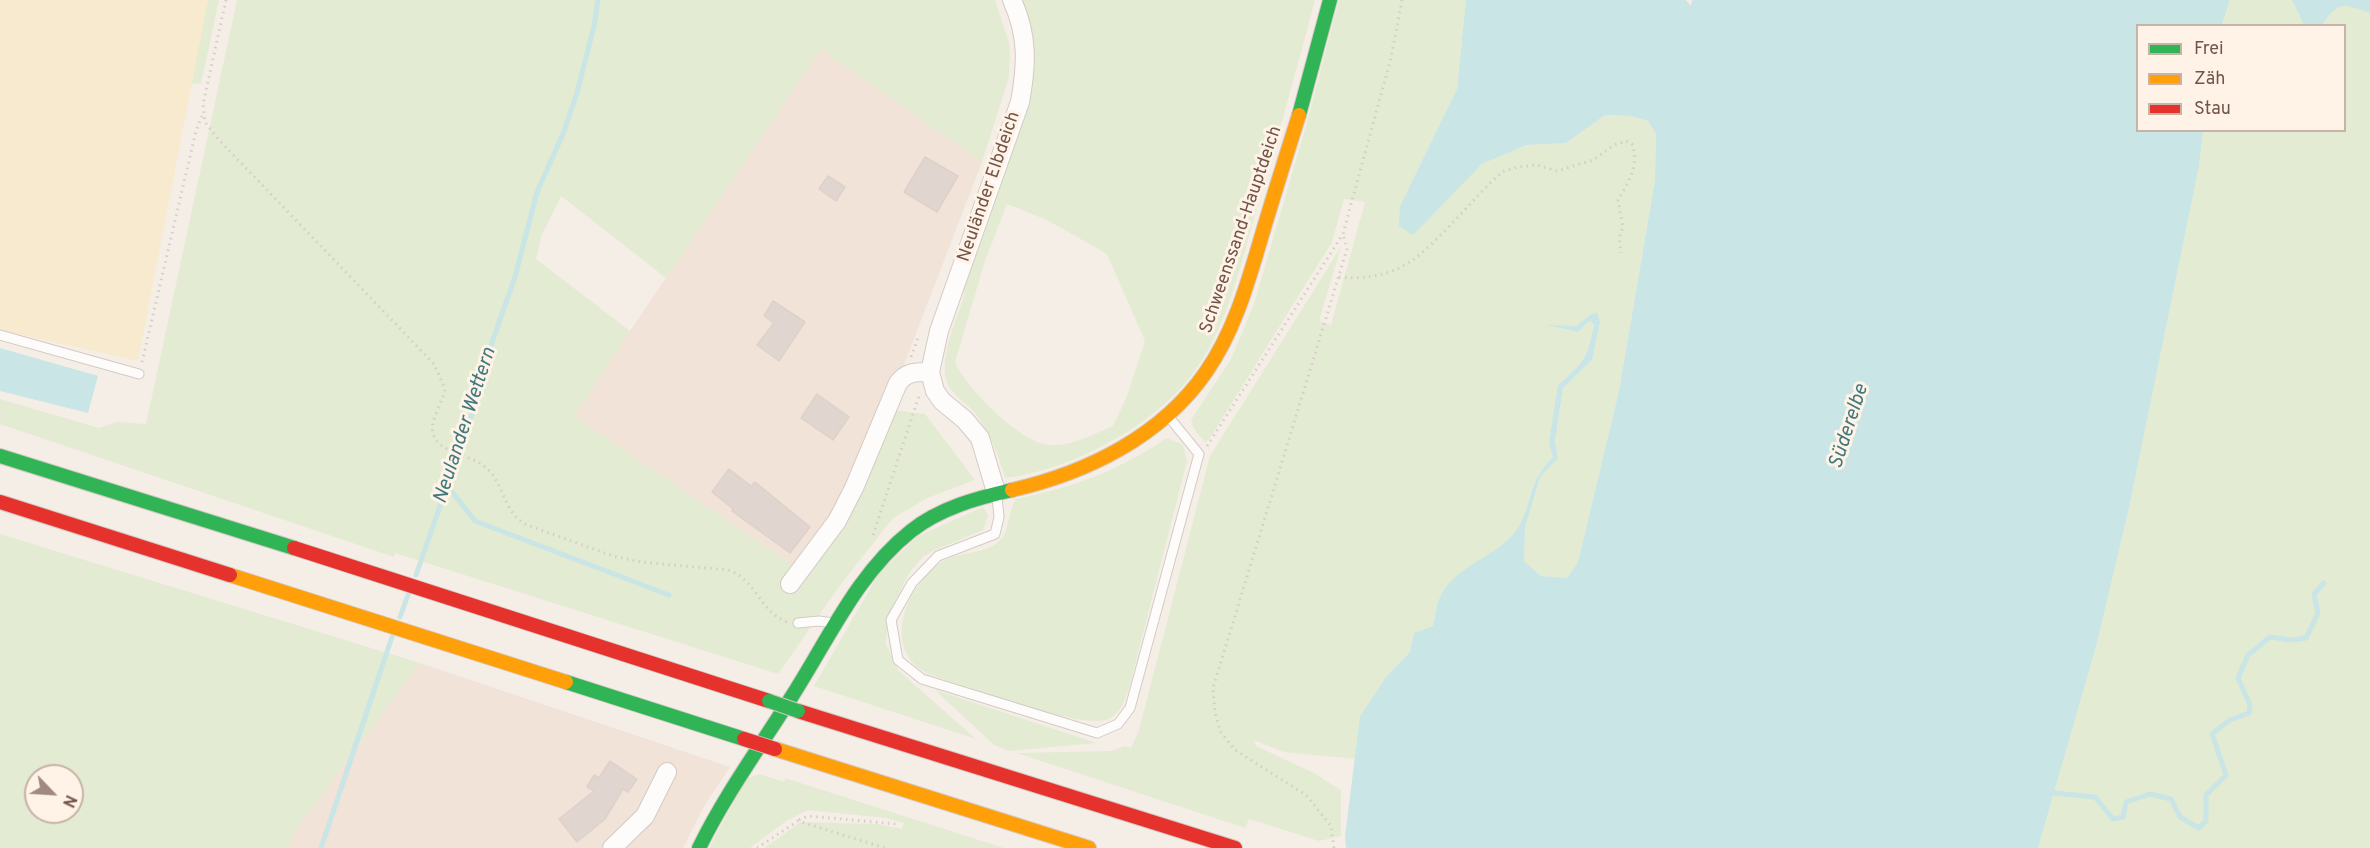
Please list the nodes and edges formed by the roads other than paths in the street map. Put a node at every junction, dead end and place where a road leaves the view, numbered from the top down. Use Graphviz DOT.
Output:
graph roads {
  1 [pos="1012,0"];
  2 [pos="1330,0"];
  3 [pos="0,335"];
  4 [pos="930,372"];
  5 [pos="139,374"];
  6 [pos="1168,416"];
  7 [pos="0,456"];
  8 [pos="996,492"];
  9 [pos="0,502"];
  10 [pos="790,584"];
  11 [pos="798,623"];
  12 [pos="835,624"];
  13 [pos="668,772"];
  14 [pos="612,848"];
  15 [pos="699,848"];
  16 [pos="1089,848"];
  17 [pos="1235,848"];
  1 -- 4 [label="street, Neuländer Elbdeich"];
  2 -- 6 [label="main road, Schweenssand-Hauptdeich"];
  3 -- 5 [label="lane"];
  4 -- 8 [label="street"];
  4 -- 10 [label="street"];
  6 -- 8 [label="main road, Schweenssand-Hauptdeich"];
  6 -- 8 [label="lane"];
  7 -- 17 [label="main road, bridge"];
  8 -- 12 [label="main road, Schweenssand-Hauptdeich"];
  9 -- 16 [label="main road, bridge"];
  11 -- 12 [label="lane"];
  12 -- 15 [label="main road, Schweenssand-Hauptdeich"];
  13 -- 14 [label="street"];
}
